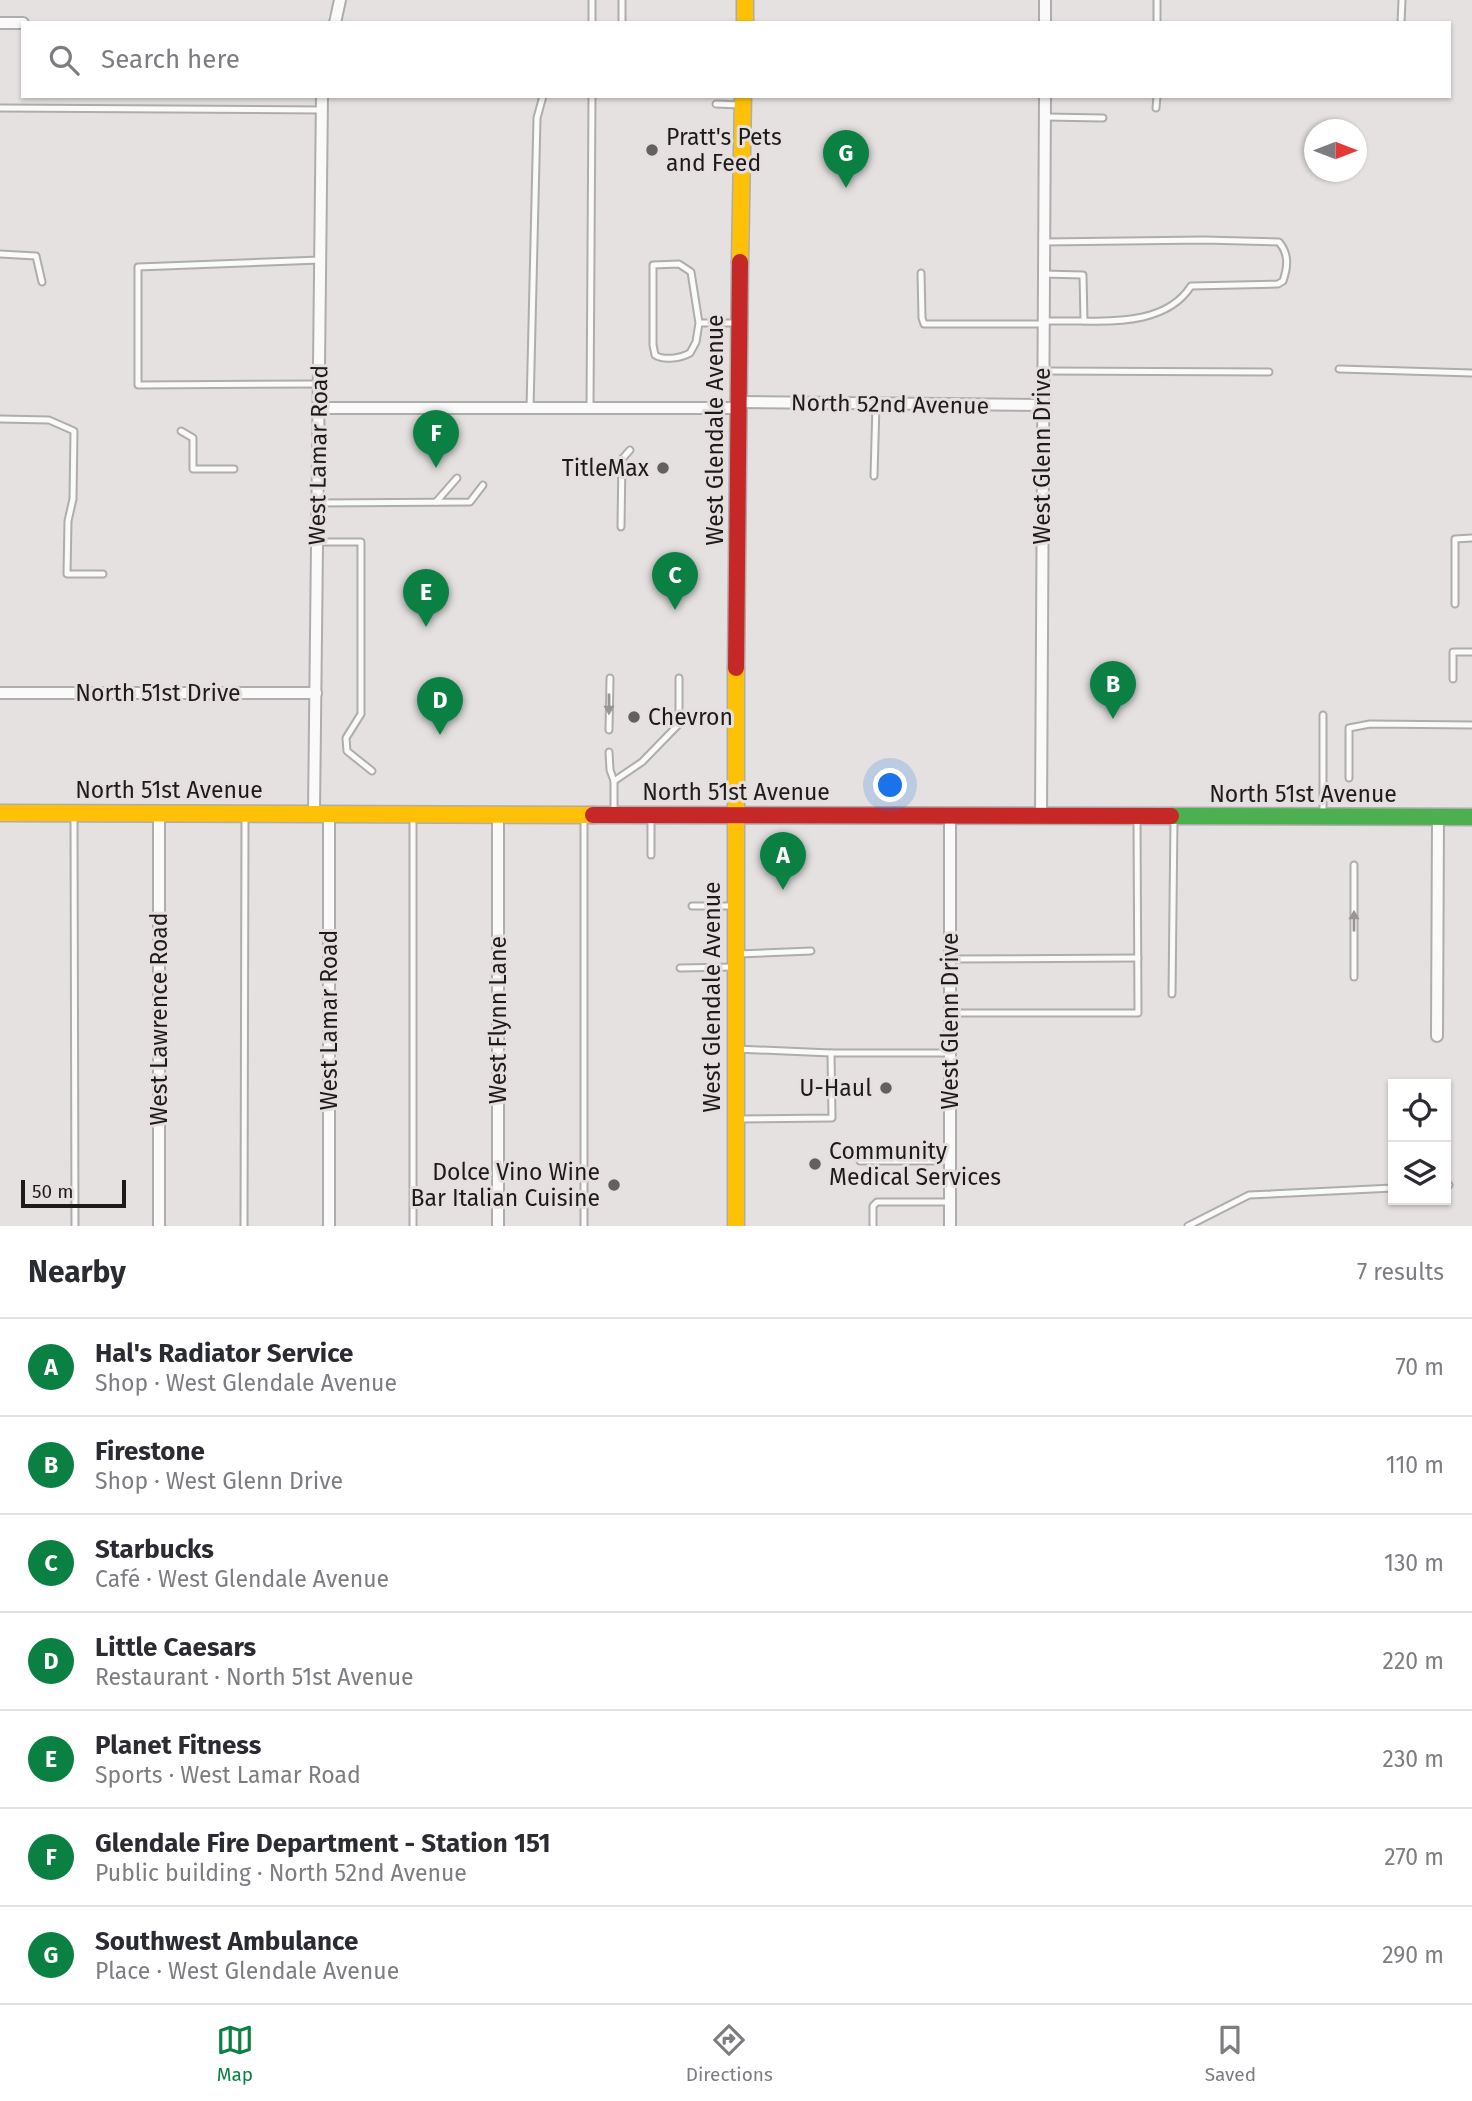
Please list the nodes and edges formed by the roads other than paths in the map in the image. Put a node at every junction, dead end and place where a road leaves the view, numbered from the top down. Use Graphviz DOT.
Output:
graph roads {
  1 [pos="340,0"];
  2 [pos="592,0"];
  3 [pos="622,0"];
  4 [pos="745,0"];
  5 [pos="1045,0"];
  6 [pos="1157,0"];
  7 [pos="1402,0"];
  8 [pos="335,21"];
  9 [pos="592,21"];
  10 [pos="622,21"];
  11 [pos="745,21"];
  12 [pos="1045,21"];
  13 [pos="1157,21"];
  14 [pos="1401,21"];
  15 [pos="0,23"];
  16 [pos="21,23"];
  17 [pos="322,98"];
  18 [pos="542,98"];
  19 [pos="592,98"];
  20 [pos="1045,98"];
  21 [pos="1157,98"];
  22 [pos="743,101"];
  23 [pos="716,104"];
  24 [pos="0,108"];
  25 [pos="1156,108"];
  26 [pos="322,110"];
  27 [pos="1045,117"];
  28 [pos="1103,118"];
  29 [pos="1043,242"];
  30 [pos="0,254"];
  31 [pos="320,260"];
  32 [pos="921,273"];
  33 [pos="1043,274"];
  34 [pos="43,282"];
  35 [pos="1084,321"];
  36 [pos="699,323"];
  37 [pos="738,323"];
  38 [pos="1043,323"];
  39 [pos="1339,369"];
  40 [pos="1043,371"];
  41 [pos="1269,372"];
  42 [pos="1472,373"];
  43 [pos="319,384"];
  44 [pos="876,404"];
  45 [pos="738,405"];
  46 [pos="1042,405"];
  47 [pos="319,408"];
  48 [pos="530,408"];
  49 [pos="590,408"];
  50 [pos="0,419"];
  51 [pos="181,431"];
  52 [pos="630,450"];
  53 [pos="234,469"];
  54 [pos="192,470"];
  55 [pos="185,473"];
  56 [pos="874,476"];
  57 [pos="457,478"];
  58 [pos="483,485"];
  59 [pos="436,502"];
  60 [pos="318,503"];
  61 [pos="621,527"];
  62 [pos="1472,538"];
  63 [pos="317,542"];
  64 [pos="103,574"];
  65 [pos="1455,604"];
  66 [pos="1472,652"];
  67 [pos="610,678"];
  68 [pos="678,678"];
  69 [pos="1453,679"];
  70 [pos="0,693"];
  71 [pos="316,694"];
  72 [pos="1323,715"];
  73 [pos="1472,724"];
  74 [pos="609,730"];
  75 [pos="609,752"];
  76 [pos="372,771"];
  77 [pos="1349,778"];
  78 [pos="614,781"];
  79 [pos="0,813"];
  80 [pos="74,813"];
  81 [pos="159,813"];
  82 [pos="245,813"];
  83 [pos="322,813"];
  84 [pos="413,813"];
  85 [pos="498,814"];
  86 [pos="584,814"];
  87 [pos="614,814"];
  88 [pos="651,814"];
  89 [pos="734,814"];
  90 [pos="1041,815"];
  91 [pos="950,816"];
  92 [pos="1137,816"];
  93 [pos="1174,816"];
  94 [pos="1323,816"];
  95 [pos="1438,817"];
  96 [pos="1472,817"];
  97 [pos="651,855"];
  98 [pos="1354,864"];
  99 [pos="692,906"];
  100 [pos="734,906"];
  101 [pos="811,951"];
  102 [pos="1138,958"];
  103 [pos="950,959"];
  104 [pos="734,960"];
  105 [pos="680,968"];
  106 [pos="1354,977"];
  107 [pos="1172,994"];
  108 [pos="950,1013"];
  109 [pos="1437,1035"];
  110 [pos="735,1049"];
  111 [pos="831,1053"];
  112 [pos="950,1053"];
  113 [pos="735,1119"];
  114 [pos="860,1161"];
  115 [pos="950,1161"];
  116 [pos="1388,1188"];
  117 [pos="950,1202"];
  118 [pos="75,1226"];
  119 [pos="159,1226"];
  120 [pos="244,1226"];
  121 [pos="329,1226"];
  122 [pos="413,1226"];
  123 [pos="498,1226"];
  124 [pos="584,1226"];
  125 [pos="736,1226"];
  126 [pos="873,1226"];
  127 [pos="950,1226"];
  128 [pos="1188,1226"];
  1 -- 8 [label="street"];
  2 -- 9 [label="lane"];
  3 -- 10 [label="lane"];
  4 -- 11 [label="main road"];
  5 -- 12 [label="street"];
  6 -- 13 [label="lane"];
  7 -- 14 [label="lane"];
  15 -- 16 [label="street"];
  17 -- 26 [label="street, West Lamar Road"];
  18 -- 48 [label="lane"];
  19 -- 49 [label="lane"];
  20 -- 27 [label="street, West Glenn Drive"];
  21 -- 25 [label="lane"];
  22 -- 23 [label="lane"];
  22 -- 37 [label="main road, West Glendale Avenue"];
  24 -- 26 [label="lane"];
  26 -- 31 [label="street, West Lamar Road"];
  27 -- 28 [label="lane"];
  27 -- 29 [label="street, West Glenn Drive"];
  29 -- 33 [label="street, West Glenn Drive"];
  29 -- 35 [label="lane"];
  30 -- 34 [label="lane"];
  31 -- 43 [label="street, West Lamar Road"];
  31 -- 43 [label="lane"];
  32 -- 38 [label="lane"];
  33 -- 35 [label="lane"];
  33 -- 38 [label="street, West Glenn Drive"];
  35 -- 38 [label="lane"];
  36 -- 36 [label="lane"];
  36 -- 37 [label="lane"];
  37 -- 45 [label="main road, West Glendale Avenue"];
  38 -- 40 [label="street, West Glenn Drive"];
  39 -- 42 [label="lane"];
  40 -- 41 [label="lane"];
  40 -- 46 [label="street, West Glenn Drive"];
  43 -- 47 [label="street, West Lamar Road"];
  44 -- 45 [label="street, North 52nd Avenue"];
  44 -- 46 [label="street, North 52nd Avenue"];
  44 -- 56 [label="lane"];
  45 -- 49 [label="street, North 52nd Avenue"];
  45 -- 89 [label="main road, West Glendale Avenue"];
  46 -- 90 [label="street, West Glenn Drive"];
  47 -- 48 [label="street, North 52nd Avenue"];
  47 -- 60 [label="street, West Lamar Road"];
  48 -- 49 [label="street, North 52nd Avenue"];
  50 -- 64 [label="lane"];
  51 -- 54 [label="lane"];
  52 -- 61 [label="lane"];
  53 -- 54 [label="lane"];
  54 -- 55 [label="lane"];
  57 -- 59 [label="lane"];
  58 -- 59 [label="lane"];
  59 -- 60 [label="lane"];
  60 -- 63 [label="street, West Lamar Road"];
  62 -- 65 [label="lane"];
  63 -- 71 [label="street, West Lamar Road"];
  63 -- 76 [label="lane"];
  66 -- 69 [label="lane"];
  67 -- 74 [label="lane, one-way"];
  68 -- 78 [label="lane"];
  70 -- 71 [label="street, North 51st Drive"];
  71 -- 83 [label="street, West Lamar Road"];
  72 -- 94 [label="lane"];
  73 -- 77 [label="lane"];
  75 -- 78 [label="lane"];
  78 -- 87 [label="lane"];
  79 -- 80 [label="main road, North 51st Avenue"];
  80 -- 81 [label="main road, North 51st Avenue"];
  80 -- 118 [label="lane"];
  81 -- 82 [label="main road, North 51st Avenue"];
  81 -- 119 [label="street, West Lawrence Road"];
  82 -- 83 [label="main road, North 51st Avenue"];
  82 -- 120 [label="lane"];
  83 -- 84 [label="main road, North 51st Avenue"];
  83 -- 121 [label="street, West Lamar Road"];
  84 -- 85 [label="main road, North 51st Avenue"];
  84 -- 122 [label="lane"];
  85 -- 86 [label="main road, North 51st Avenue"];
  85 -- 123 [label="street, West Flynn Lane"];
  86 -- 87 [label="main road, North 51st Avenue"];
  86 -- 124 [label="lane"];
  87 -- 88 [label="main road, North 51st Avenue"];
  88 -- 89 [label="main road, North 51st Avenue"];
  88 -- 97 [label="lane"];
  89 -- 91 [label="main road, North 51st Avenue"];
  89 -- 100 [label="main road, West Glendale Avenue"];
  90 -- 91 [label="main road, North 51st Avenue"];
  90 -- 92 [label="main road, North 51st Avenue"];
  91 -- 103 [label="street, West Glenn Drive"];
  92 -- 93 [label="main road, North 51st Avenue"];
  92 -- 102 [label="lane"];
  93 -- 94 [label="main road, North 51st Avenue"];
  93 -- 107 [label="lane"];
  94 -- 95 [label="main road, North 51st Avenue"];
  95 -- 96 [label="main road, North 51st Avenue"];
  95 -- 109 [label="street"];
  106 -- 98 [label="lane, one-way"];
  99 -- 100 [label="lane"];
  100 -- 104 [label="main road, West Glendale Avenue"];
  101 -- 104 [label="lane"];
  102 -- 103 [label="lane"];
  102 -- 108 [label="lane"];
  103 -- 108 [label="street, West Glenn Drive"];
  104 -- 105 [label="lane"];
  104 -- 110 [label="main road, West Glendale Avenue"];
  108 -- 112 [label="street, West Glenn Drive"];
  110 -- 111 [label="lane"];
  110 -- 113 [label="main road, West Glendale Avenue"];
  111 -- 112 [label="lane"];
  111 -- 113 [label="lane"];
  112 -- 115 [label="street, West Glenn Drive"];
  113 -- 125 [label="main road, West Glendale Avenue"];
  114 -- 115 [label="lane"];
  115 -- 117 [label="street, West Glenn Drive"];
  116 -- 128 [label="lane"];
  117 -- 126 [label="lane"];
  117 -- 127 [label="street, West Glenn Drive"];
}
